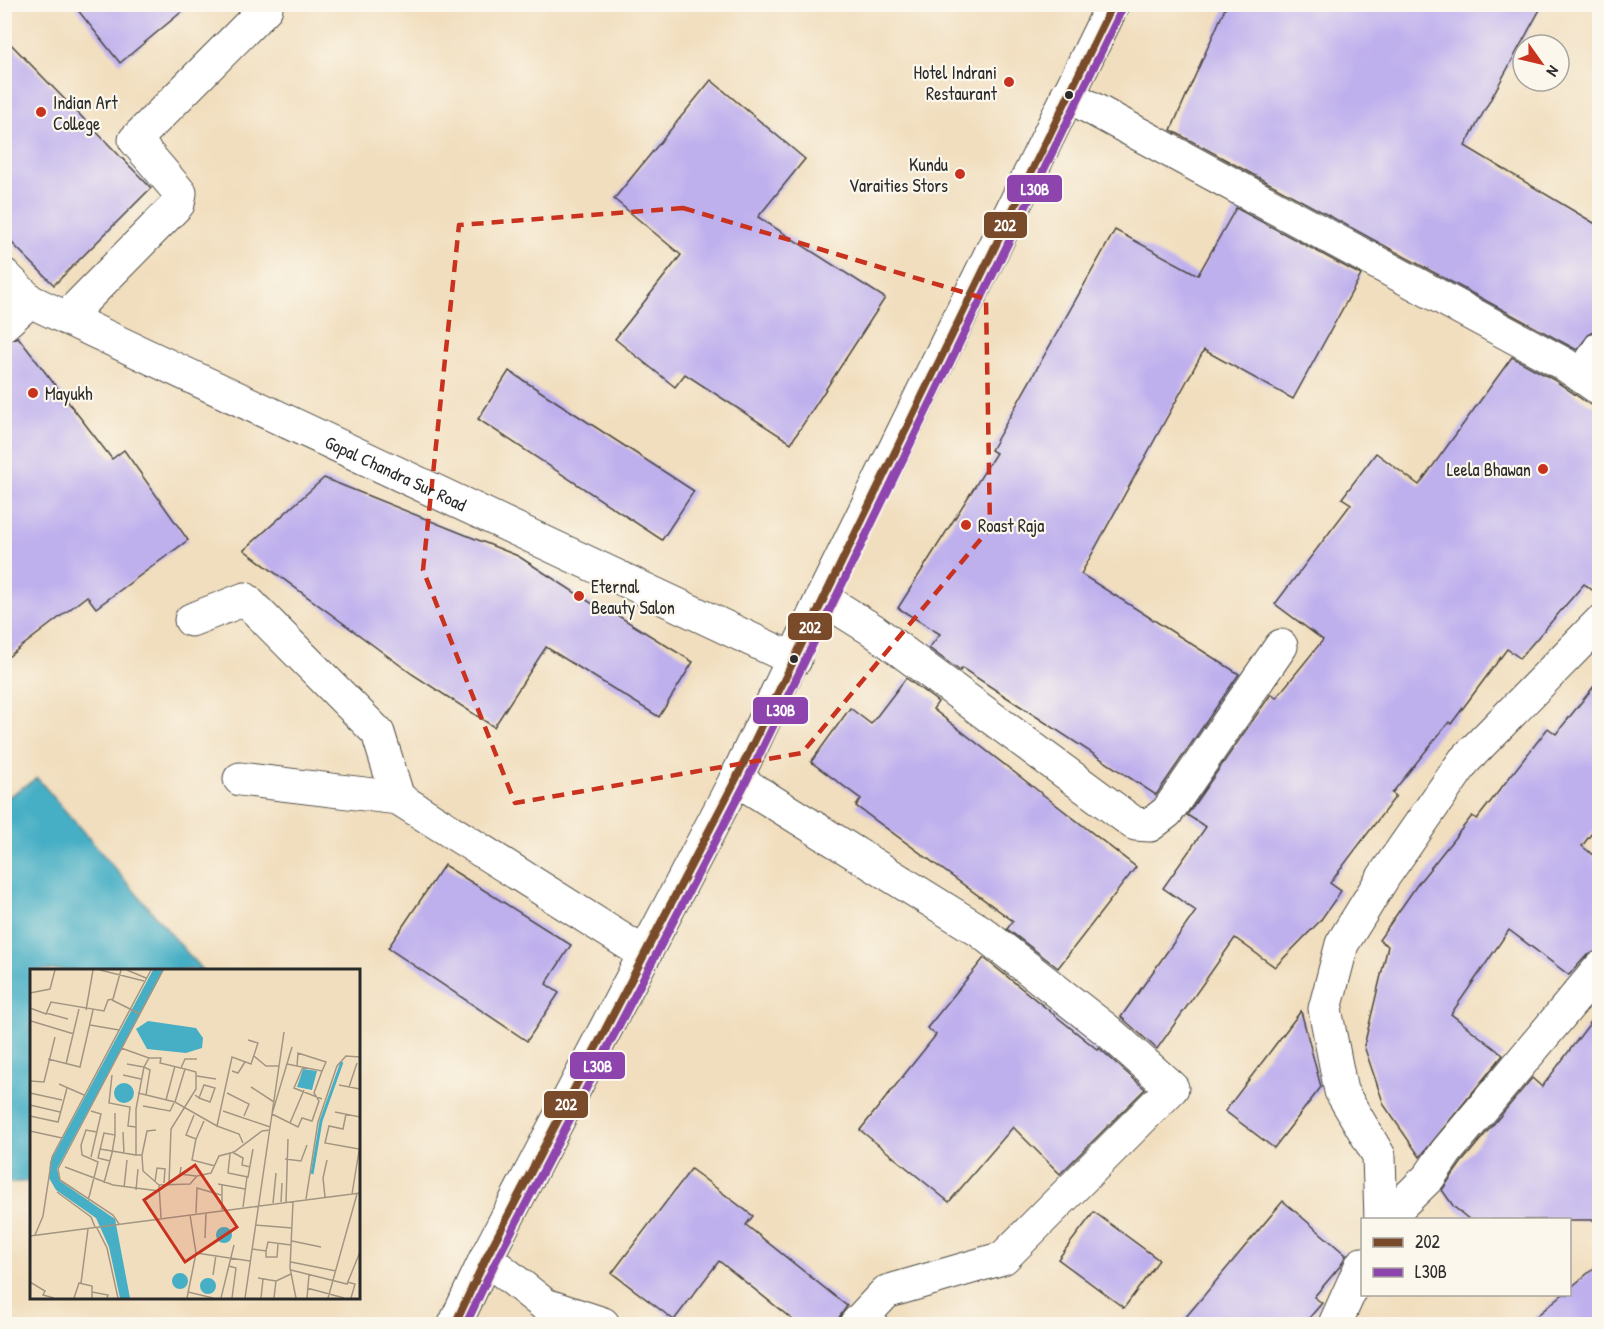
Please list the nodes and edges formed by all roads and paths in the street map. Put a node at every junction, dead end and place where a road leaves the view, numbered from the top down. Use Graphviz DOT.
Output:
graph roads {
  1 [pos="1113,4"];
  2 [pos="266,8"];
  3 [pos="1067,95"];
  4 [pos="4,275"];
  5 [pos="30,301"];
  6 [pos="66,318"];
  7 [pos="4,324"];
  8 [pos="1599,348"];
  9 [pos="1591,383"];
  10 [pos="822,598"];
  11 [pos="191,620"];
  12 [pos="1593,639"];
  13 [pos="1281,646"];
  14 [pos="795,660"];
  15 [pos="736,779"];
  16 [pos="240,780"];
  17 [pos="398,798"];
  18 [pos="645,954"];
  19 [pos="1599,968"];
  20 [pos="1383,1218"];
  21 [pos="1385,1218"];
  22 [pos="486,1258"];
  23 [pos="1361,1266"];
  24 [pos="455,1324"];
  25 [pos="603,1324"];
  26 [pos="856,1324"];
  27 [pos="1335,1324"];
  1 -- 3 [label="street"];
  2 -- 6 [label="street"];
  3 -- 9 [label="street"];
  3 -- 10 [label="street"];
  4 -- 5 [label="street, Gopal Chandra Sur Road"];
  5 -- 6 [label="street, Gopal Chandra Sur Road"];
  5 -- 7 [label="street"];
  6 -- 14 [label="street, Gopal Chandra Sur Road"];
  8 -- 9 [label="street"];
  10 -- 13 [label="street"];
  10 -- 14 [label="street"];
  11 -- 17 [label="street"];
  12 -- 20 [label="street"];
  14 -- 15 [label="street"];
  15 -- 18 [label="street"];
  15 -- 26 [label="street"];
  16 -- 17 [label="street"];
  17 -- 18 [label="street"];
  18 -- 22 [label="street"];
  19 -- 21 [label="street"];
  22 -- 24 [label="street"];
  22 -- 25 [label="street"];
  23 -- 27 [label="street"];
}
